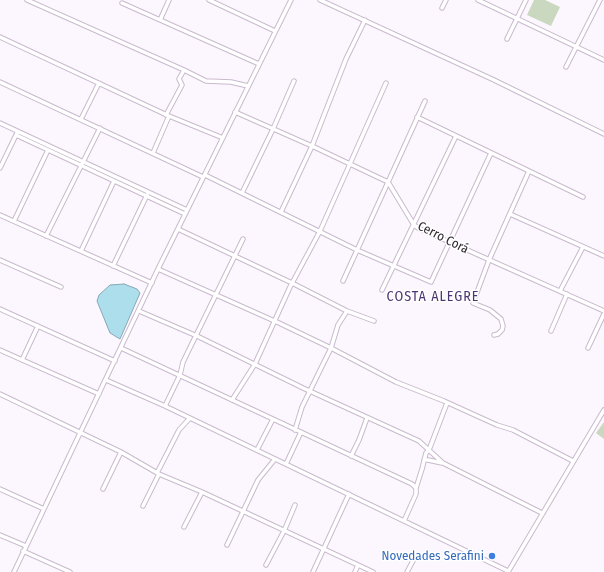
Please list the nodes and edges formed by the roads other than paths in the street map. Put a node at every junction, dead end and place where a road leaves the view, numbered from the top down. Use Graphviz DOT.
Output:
graph roads {
  1 [pos="27,0"];
  2 [pos="169,0"];
  3 [pos="209,0"];
  4 [pos="291,0"];
  5 [pos="320,0"];
  6 [pos="446,0"];
  7 [pos="478,0"];
  8 [pos="526,0"];
  9 [pos="602,0"];
  10 [pos="122,3"];
  11 [pos="442,8"];
  12 [pos="517,18"];
  13 [pos="160,20"];
  14 [pos="365,20"];
  15 [pos="275,31"];
  16 [pos="0,36"];
  17 [pos="506,39"];
  18 [pos="576,47"];
  19 [pos="604,60"];
  20 [pos="259,64"];
  21 [pos="566,67"];
  22 [pos="184,70"];
  23 [pos="294,81"];
  24 [pos="0,82"];
  25 [pos="99,83"];
  26 [pos="386,83"];
  27 [pos="248,86"];
  28 [pos="425,100"];
  29 [pos="235,112"];
  30 [pos="168,116"];
  31 [pos="417,117"];
  32 [pos="81,119"];
  33 [pos="0,123"];
  34 [pos="100,128"];
  35 [pos="273,129"];
  36 [pos="17,133"];
  37 [pos="604,134"];
  38 [pos="456,136"];
  39 [pos="222,138"];
  40 [pos="312,146"];
  41 [pos="48,150"];
  42 [pos="153,153"];
  43 [pos="491,153"];
  44 [pos="82,163"];
  45 [pos="350,164"];
  46 [pos="0,168"];
  47 [pos="529,171"];
  48 [pos="204,176"];
  49 [pos="114,181"];
  50 [pos="388,182"];
  51 [pos="148,192"];
  52 [pos="242,193"];
  53 [pos="146,196"];
  54 [pos="583,197"];
  55 [pos="187,210"];
  56 [pos="281,212"];
  57 [pos="185,214"];
  58 [pos="510,214"];
  59 [pos="0,215"];
  60 [pos="14,222"];
  61 [pos="414,225"];
  62 [pos="178,229"];
  63 [pos="320,231"];
  64 [pos="46,236"];
  65 [pos="243,239"];
  66 [pos="450,243"];
  67 [pos="582,246"];
  68 [pos="357,250"];
  69 [pos="81,251"];
  70 [pos="235,256"];
  71 [pos="604,256"];
  72 [pos="0,260"];
  73 [pos="489,260"];
  74 [pos="394,265"];
  75 [pos="113,266"];
  76 [pos="158,269"];
  77 [pos="343,281"];
  78 [pos="152,283"];
  79 [pos="292,283"];
  80 [pos="61,287"];
  81 [pos="382,290"];
  82 [pos="560,291"];
  83 [pos="567,294"];
  84 [pos="216,295"];
  85 [pos="0,309"];
  86 [pos="139,311"];
  87 [pos="347,311"];
  88 [pos="604,311"];
  89 [pos="604,314"];
  90 [pos="274,321"];
  91 [pos="374,321"];
  92 [pos="38,326"];
  93 [pos="551,331"];
  94 [pos="494,335"];
  95 [pos="197,336"];
  96 [pos="121,348"];
  97 [pos="331,348"];
  98 [pos="588,348"];
  99 [pos="0,350"];
  100 [pos="22,360"];
  101 [pos="115,361"];
  102 [pos="255,364"];
  103 [pos="180,376"];
  104 [pos="106,380"];
  105 [pos="310,392"];
  106 [pos="0,394"];
  107 [pos="99,394"];
  108 [pos="232,400"];
  109 [pos="447,403"];
  110 [pos="166,406"];
  111 [pos="604,410"];
  112 [pos="190,418"];
  113 [pos="367,418"];
  114 [pos="273,419"];
  115 [pos="295,430"];
  116 [pos="301,432"];
  117 [pos="80,433"];
  118 [pos="257,450"];
  119 [pos="429,450"];
  120 [pos="121,452"];
  121 [pos="351,456"];
  122 [pos="275,459"];
  123 [pos="424,460"];
  124 [pos="573,462"];
  125 [pos="443,463"];
  126 [pos="286,464"];
  127 [pos="158,473"];
  128 [pos="416,488"];
  129 [pos="0,489"];
  130 [pos="103,489"];
  131 [pos="202,492"];
  132 [pos="349,494"];
  133 [pos="295,505"];
  134 [pos="142,506"];
  135 [pos="44,509"];
  136 [pos="243,512"];
  137 [pos="542,513"];
  138 [pos="404,520"];
  139 [pos="184,527"];
  140 [pos="284,531"];
  141 [pos="0,535"];
  142 [pos="227,545"];
  143 [pos="26,546"];
  144 [pos="324,550"];
  145 [pos="23,551"];
  146 [pos="415,557"];
  147 [pos="266,565"];
  148 [pos="358,566"];
  149 [pos="14,572"];
  150 [pos="70,572"];
  151 [pos="313,572"];
  152 [pos="355,572"];
  153 [pos="373,572"];
  154 [pos="407,572"];
  155 [pos="508,572"];
  1 -- 22 [label="street"];
  2 -- 13 [label="street"];
  3 -- 15 [label="street"];
  4 -- 15 [label="street"];
  5 -- 14 [label="street"];
  6 -- 11 [label="street"];
  7 -- 12 [label="street"];
  8 -- 12 [label="street"];
  9 -- 18 [label="street"];
  10 -- 13 [label="street"];
  12 -- 17 [label="street"];
  12 -- 18 [label="street"];
  13 -- 20 [label="street"];
  14 -- 37 [label="street"];
  14 -- 40 [label="street"];
  15 -- 20 [label="street"];
  16 -- 25 [label="street"];
  18 -- 19 [label="street"];
  18 -- 21 [label="street"];
  20 -- 27 [label="street"];
  22 -- 27 [label="street"];
  22 -- 30 [label="street"];
  23 -- 35 [label="street"];
  24 -- 32 [label="street"];
  25 -- 30 [label="street"];
  25 -- 32 [label="street"];
  26 -- 45 [label="street"];
  27 -- 29 [label="street"];
  28 -- 31 [label="street"];
  29 -- 35 [label="street"];
  29 -- 39 [label="street"];
  30 -- 39 [label="street"];
  30 -- 42 [label="street"];
  31 -- 38 [label="street"];
  31 -- 50 [label="street"];
  32 -- 34 [label="street"];
  33 -- 36 [label="street"];
  34 -- 42 [label="street"];
  34 -- 44 [label="street"];
  35 -- 40 [label="street"];
  35 -- 52 [label="street"];
  36 -- 41 [label="street"];
  36 -- 44 [label="street"];
  36 -- 46 [label="street"];
  38 -- 43 [label="street"];
  38 -- 61 [label="street"];
  39 -- 48 [label="street"];
  40 -- 45 [label="street"];
  40 -- 56 [label="street"];
  41 -- 44 [label="street"];
  41 -- 60 [label="street"];
  42 -- 48 [label="street"];
  43 -- 47 [label="street"];
  43 -- 66 [label="street"];
  44 -- 49 [label="street"];
  44 -- 51 [label="street"];
  44 -- 64 [label="street"];
  45 -- 50 [label="street"];
  45 -- 63 [label="street"];
  47 -- 54 [label="street"];
  47 -- 58 [label="street"];
  48 -- 52 [label="street"];
  48 -- 55 [label="street"];
  49 -- 53 [label="street"];
  49 -- 69 [label="street"];
  50 -- 61 [label="street, Cerro Corá"];
  50 -- 68 [label="street"];
  51 -- 53 [label="street"];
  51 -- 55 [label="street"];
  52 -- 56 [label="street"];
  53 -- 57 [label="street"];
  53 -- 75 [label="street"];
  55 -- 57 [label="street"];
  56 -- 63 [label="street"];
  57 -- 62 [label="street"];
  58 -- 67 [label="street"];
  58 -- 73 [label="street"];
  59 -- 60 [label="street"];
  60 -- 64 [label="street"];
  61 -- 66 [label="street, Cerro Corá"];
  61 -- 74 [label="street"];
  62 -- 70 [label="street"];
  62 -- 76 [label="street"];
  63 -- 68 [label="street"];
  63 -- 79 [label="street"];
  64 -- 69 [label="street"];
  65 -- 70 [label="street"];
  66 -- 73 [label="street, Cerro Corá"];
  66 -- 74 [label="street"];
  67 -- 71 [label="street"];
  67 -- 82 [label="street"];
  68 -- 74 [label="street"];
  68 -- 77 [label="street"];
  69 -- 75 [label="street"];
  70 -- 79 [label="street"];
  70 -- 84 [label="street"];
  72 -- 80 [label="street"];
  73 -- 82 [label="street, Cerro Corá"];
  73 -- 94 [label="street"];
  74 -- 81 [label="street"];
  75 -- 78 [label="street"];
  76 -- 78 [label="street"];
  76 -- 84 [label="street"];
  78 -- 86 [label="street"];
  79 -- 87 [label="street"];
  79 -- 90 [label="street"];
  82 -- 83 [label="street, Cerro Corá"];
  83 -- 88 [label="street, Cerro Corá"];
  83 -- 93 [label="street"];
  84 -- 90 [label="street"];
  84 -- 95 [label="street"];
  85 -- 92 [label="street"];
  86 -- 95 [label="street"];
  86 -- 96 [label="street"];
  87 -- 91 [label="street"];
  87 -- 97 [label="street"];
  89 -- 98 [label="street"];
  90 -- 97 [label="street"];
  90 -- 102 [label="street"];
  92 -- 100 [label="street"];
  92 -- 101 [label="street"];
  95 -- 102 [label="street"];
  95 -- 103 [label="street"];
  96 -- 101 [label="street"];
  96 -- 103 [label="street"];
  97 -- 105 [label="street"];
  97 -- 109 [label="street"];
  99 -- 100 [label="street"];
  100 -- 107 [label="street"];
  101 -- 104 [label="street"];
  102 -- 105 [label="street"];
  102 -- 108 [label="street"];
  103 -- 108 [label="street"];
  103 -- 110 [label="street"];
  104 -- 107 [label="street"];
  104 -- 110 [label="street"];
  105 -- 113 [label="street"];
  105 -- 115 [label="street"];
  106 -- 117 [label="street"];
  107 -- 117 [label="street"];
  108 -- 114 [label="street"];
  109 -- 119 [label="street"];
  109 -- 124 [label="street"];
  110 -- 112 [label="street"];
  111 -- 124 [label="street"];
  112 -- 118 [label="street"];
  112 -- 127 [label="street"];
  113 -- 119 [label="street"];
  113 -- 121 [label="street"];
  114 -- 115 [label="street"];
  114 -- 118 [label="street"];
  115 -- 116 [label="street"];
  116 -- 121 [label="street"];
  116 -- 126 [label="street"];
  117 -- 120 [label="street"];
  117 -- 135 [label="street"];
  118 -- 122 [label="street"];
  119 -- 123 [label="street"];
  119 -- 125 [label="street"];
  120 -- 127 [label="street"];
  120 -- 130 [label="street"];
  121 -- 128 [label="street"];
  122 -- 126 [label="street"];
  122 -- 136 [label="street"];
  123 -- 125 [label="street"];
  123 -- 128 [label="street"];
  124 -- 137 [label="street"];
  125 -- 137 [label="street"];
  126 -- 132 [label="street"];
  127 -- 131 [label="street"];
  127 -- 134 [label="street"];
  128 -- 138 [label="street"];
  129 -- 135 [label="street"];
  131 -- 136 [label="street"];
  131 -- 139 [label="street"];
  132 -- 138 [label="street"];
  132 -- 144 [label="street"];
  133 -- 140 [label="street"];
  135 -- 143 [label="street"];
  136 -- 140 [label="street"];
  136 -- 142 [label="street"];
  137 -- 155 [label="street"];
  138 -- 155 [label="street"];
  140 -- 144 [label="street"];
  140 -- 147 [label="street"];
  141 -- 143 [label="street"];
  143 -- 145 [label="street"];
  144 -- 148 [label="street"];
  144 -- 151 [label="street"];
  145 -- 149 [label="street"];
  145 -- 150 [label="street"];
  146 -- 154 [label="street"];
  148 -- 152 [label="street"];
  148 -- 153 [label="street"];
}
